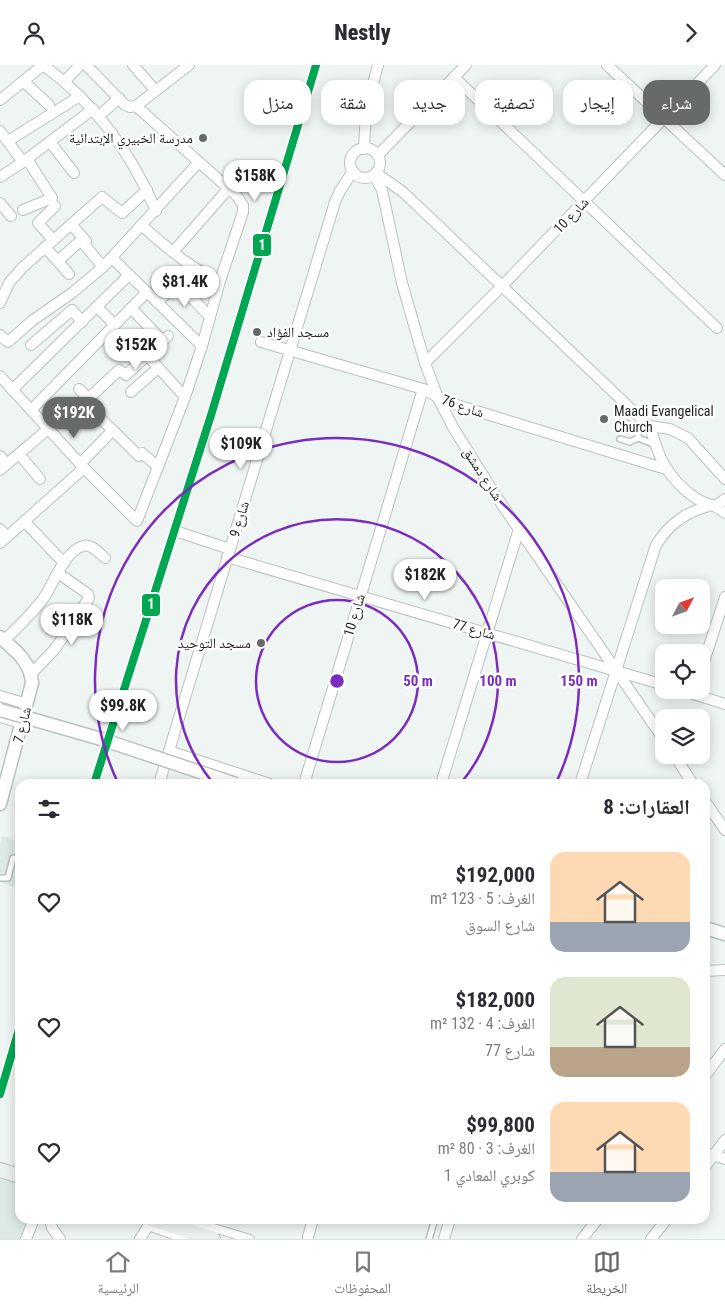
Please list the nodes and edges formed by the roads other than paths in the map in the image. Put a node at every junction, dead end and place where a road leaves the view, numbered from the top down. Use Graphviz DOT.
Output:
graph roads {
  1 [pos="43,65"];
  2 [pos="80,65"];
  3 [pos="86,65"];
  4 [pos="133,65"];
  5 [pos="189,65"];
  6 [pos="378,65"];
  7 [pos="466,65"];
  8 [pos="607,65"];
  9 [pos="715,65"];
  10 [pos="454,77"];
  11 [pos="701,80"];
  12 [pos="23,81"];
  13 [pos="65,81"];
  14 [pos="155,90"];
  15 [pos="2,95"];
  16 [pos="80,96"];
  17 [pos="119,98"];
  18 [pos="643,98"];
  19 [pos="50,105"];
  20 [pos="136,106"];
  21 [pos="96,113"];
  22 [pos="657,125"];
  23 [pos="671,125"];
  24 [pos="0,131"];
  25 [pos="8,141"];
  26 [pos="50,142"];
  27 [pos="364,149"];
  28 [pos="378,155"];
  29 [pos="25,160"];
  30 [pos="199,163"];
  31 [pos="353,171"];
  32 [pos="74,173"];
  33 [pos="375,174"];
  34 [pos="725,175"];
  35 [pos="0,177"];
  36 [pos="229,188"];
  37 [pos="148,190"];
  38 [pos="584,201"];
  39 [pos="0,203"];
  40 [pos="55,206"];
  41 [pos="23,210"];
  42 [pos="156,211"];
  43 [pos="12,216"];
  44 [pos="71,224"];
  45 [pos="142,226"];
  46 [pos="79,242"];
  47 [pos="49,243"];
  48 [pos="173,252"];
  49 [pos="112,258"];
  50 [pos="58,261"];
  51 [pos="103,267"];
  52 [pos="192,267"];
  53 [pos="69,274"];
  54 [pos="129,275"];
  55 [pos="220,281"];
  56 [pos="178,283"];
  57 [pos="502,285"];
  58 [pos="2,289"];
  59 [pos="147,293"];
  60 [pos="157,302"];
  61 [pos="0,303"];
  62 [pos="97,307"];
  63 [pos="131,308"];
  64 [pos="210,317"];
  65 [pos="82,321"];
  66 [pos="115,325"];
  67 [pos="717,328"];
  68 [pos="156,334"];
  69 [pos="0,335"];
  70 [pos="168,336"];
  71 [pos="261,342"];
  72 [pos="31,345"];
  73 [pos="202,345"];
  74 [pos="291,351"];
  75 [pos="146,355"];
  76 [pos="425,363"];
  77 [pos="158,368"];
  78 [pos="1,380"];
  79 [pos="79,389"];
  80 [pos="423,389"];
  81 [pos="12,390"];
  82 [pos="131,392"];
  83 [pos="185,397"];
  84 [pos="438,398"];
  85 [pos="88,399"];
  86 [pos="30,409"];
  87 [pos="626,423"];
  88 [pos="649,426"];
  89 [pos="48,429"];
  90 [pos="112,430"];
  91 [pos="638,438"];
  92 [pos="620,439"];
  93 [pos="657,446"];
  94 [pos="19,454"];
  95 [pos="2,464"];
  96 [pos="82,466"];
  97 [pos="158,467"];
  98 [pos="666,469"];
  99 [pos="724,476"];
  100 [pos="40,479"];
  101 [pos="725,499"];
  102 [pos="713,505"];
  103 [pos="725,513"];
  104 [pos="24,521"];
  105 [pos="519,529"];
  106 [pos="174,531"];
  107 [pos="2,537"];
  108 [pos="228,553"];
  109 [pos="105,558"];
  110 [pos="64,563"];
  111 [pos="58,573"];
  112 [pos="360,595"];
  113 [pos="725,597"];
  114 [pos="487,633"];
  115 [pos="2,639"];
  116 [pos="710,644"];
  117 [pos="616,670"];
  118 [pos="31,674"];
  119 [pos="655,682"];
  120 [pos="0,696"];
  121 [pos="710,698"];
  122 [pos="27,703"];
  123 [pos="725,704"];
  124 [pos="0,710"];
  125 [pos="0,717"];
  126 [pos="22,723"];
  127 [pos="655,727"];
  128 [pos="169,751"];
  129 [pos="680,764"];
  130 [pos="161,779"];
  131 [pos="221,779"];
  132 [pos="255,779"];
  133 [pos="305,779"];
  134 [pos="443,779"];
  135 [pos="582,779"];
  136 [pos="691,779"];
  137 [pos="3,783"];
  138 [pos="0,804"];
  139 [pos="710,808"];
  140 [pos="725,830"];
  141 [pos="13,858"];
  142 [pos="0,879"];
  143 [pos="710,930"];
  144 [pos="725,934"];
  145 [pos="725,970"];
  146 [pos="710,971"];
  147 [pos="725,1049"];
  148 [pos="710,1069"];
  149 [pos="725,1140"];
  150 [pos="710,1153"];
  151 [pos="710,1154"];
  152 [pos="725,1159"];
  153 [pos="0,1170"];
  154 [pos="15,1174"];
  155 [pos="32,1224"];
  156 [pos="51,1224"];
  157 [pos="148,1224"];
  158 [pos="156,1224"];
  159 [pos="160,1224"];
  160 [pos="200,1224"];
  161 [pos="312,1224"];
  162 [pos="434,1224"];
  163 [pos="448,1224"];
  164 [pos="594,1224"];
  165 [pos="663,1224"];
  166 [pos="586,1235"];
  167 [pos="308,1237"];
  168 [pos="26,1239"];
  169 [pos="60,1239"];
  170 [pos="140,1239"];
  171 [pos="185,1239"];
  172 [pos="213,1239"];
  173 [pos="250,1239"];
  174 [pos="429,1239"];
  175 [pos="444,1239"];
  176 [pos="651,1239"];
  1 -- 12 [label="street"];
  1 -- 13 [label="street"];
  2 -- 13 [label="street"];
  3 -- 17 [label="street"];
  4 -- 14 [label="street"];
  5 -- 14 [label="street"];
  6 -- 27 [label="street"];
  7 -- 10 [label="street"];
  8 -- 18 [label="street"];
  9 -- 11 [label="street, شارع 10"];
  10 -- 28 [label="street"];
  10 -- 38 [label="street"];
  12 -- 15 [label="street"];
  12 -- 19 [label="street"];
  13 -- 16 [label="street"];
  14 -- 20 [label="street"];
  16 -- 21 [label="street"];
  16 -- 25 [label="street"];
  17 -- 20 [label="street"];
  17 -- 21 [label="street"];
  20 -- 30 [label="street"];
  21 -- 26 [label="street"];
  21 -- 37 [label="street"];
  22 -- 38 [label="street, شارع 10"];
  23 -- 34 [label="street"];
  24 -- 25 [label="street"];
  25 -- 29 [label="street"];
  26 -- 29 [label="street"];
  26 -- 32 [label="street"];
  27 -- 28 [label="street"];
  27 -- 31 [label="street"];
  28 -- 33 [label="street"];
  29 -- 35 [label="street"];
  29 -- 41 [label="street"];
  30 -- 36 [label="street"];
  30 -- 42 [label="street"];
  31 -- 33 [label="street"];
  31 -- 74 [label="street, شارع 9"];
  33 -- 57 [label="street"];
  33 -- 76 [label="street, شارع دمشق"];
  36 -- 48 [label="street"];
  36 -- 55 [label="street"];
  37 -- 42 [label="street"];
  37 -- 44 [label="street"];
  38 -- 57 [label="street, شارع 10"];
  38 -- 67 [label="street"];
  39 -- 43 [label="street"];
  40 -- 47 [label="street"];
  42 -- 45 [label="street"];
  44 -- 47 [label="street"];
  44 -- 51 [label="street"];
  45 -- 48 [label="street"];
  45 -- 49 [label="street"];
  46 -- 50 [label="street"];
  47 -- 50 [label="street"];
  47 -- 58 [label="street"];
  48 -- 52 [label="street"];
  49 -- 51 [label="street"];
  49 -- 54 [label="street"];
  50 -- 53 [label="street"];
  51 -- 69 [label="street"];
  52 -- 55 [label="street"];
  52 -- 56 [label="street"];
  54 -- 59 [label="street"];
  54 -- 62 [label="street"];
  55 -- 64 [label="street"];
  56 -- 60 [label="street"];
  56 -- 64 [label="street"];
  57 -- 76 [label="street, شارع 10"];
  57 -- 88 [label="street"];
  58 -- 61 [label="street"];
  59 -- 60 [label="street"];
  59 -- 63 [label="street"];
  60 -- 73 [label="street"];
  62 -- 65 [label="street"];
  62 -- 66 [label="street"];
  63 -- 66 [label="street"];
  63 -- 68 [label="street"];
  64 -- 73 [label="street"];
  65 -- 72 [label="street"];
  65 -- 81 [label="street"];
  66 -- 86 [label="street"];
  70 -- 75 [label="street"];
  71 -- 74 [label="street, شارع 76"];
  73 -- 83 [label="street"];
  74 -- 80 [label="street, شارع 76"];
  74 -- 108 [label="street, شارع 9"];
  75 -- 77 [label="street"];
  75 -- 85 [label="street"];
  76 -- 84 [label="street, شارع دمشق"];
  77 -- 82 [label="street"];
  77 -- 83 [label="street"];
  78 -- 81 [label="street"];
  79 -- 85 [label="street"];
  80 -- 84 [label="street, شارع 76"];
  80 -- 112 [label="street, شارع 10"];
  81 -- 86 [label="street"];
  83 -- 97 [label="street"];
  84 -- 98 [label="street, شارع 76"];
  84 -- 105 [label="street, شارع دمشق"];
  85 -- 90 [label="street"];
  86 -- 89 [label="street"];
  87 -- 91 [label="lane"];
  88 -- 93 [label="street"];
  88 -- 99 [label="street"];
  89 -- 94 [label="street"];
  89 -- 96 [label="street"];
  90 -- 96 [label="street"];
  90 -- 97 [label="street"];
  91 -- 92 [label="lane"];
  91 -- 93 [label="lane"];
  93 -- 98 [label="street"];
  94 -- 95 [label="street"];
  94 -- 100 [label="street"];
  96 -- 97 [label="street"];
  96 -- 104 [label="street"];
  98 -- 102 [label="street"];
  101 -- 102 [label="street"];
  102 -- 103 [label="street"];
  102 -- 117 [label="street"];
  104 -- 107 [label="street"];
  104 -- 110 [label="street"];
  105 -- 114 [label="street"];
  105 -- 117 [label="street, شارع دمشق"];
  106 -- 108 [label="street, شارع 77"];
  108 -- 112 [label="street, شارع 77"];
  108 -- 128 [label="street, شارع 9"];
  109 -- 110 [label="street"];
  110 -- 111 [label="street"];
  111 -- 115 [label="street"];
  111 -- 118 [label="street"];
  112 -- 114 [label="street, شارع 77"];
  112 -- 133 [label="street, شارع 10"];
  113 -- 116 [label="street"];
  114 -- 117 [label="street, شارع 77"];
  114 -- 134 [label="street"];
  115 -- 118 [label="street"];
  117 -- 119 [label="street, شارع 77"];
  117 -- 127 [label="street, شارع دمشق"];
  117 -- 135 [label="street"];
  118 -- 122 [label="street, شارع 7"];
  120 -- 122 [label="street"];
  121 -- 123 [label="street"];
  122 -- 126 [label="street, شارع 7"];
  124 -- 131 [label="street, bridge"];
  125 -- 126 [label="street"];
  126 -- 137 [label="street, شارع 7"];
  128 -- 130 [label="street, شارع 9"];
  128 -- 132 [label="street"];
  129 -- 136 [label="street"];
  137 -- 138 [label="street, شارع 7"];
  139 -- 140 [label="street"];
  141 -- 142 [label="lane"];
  143 -- 144 [label="street"];
  145 -- 146 [label="street"];
  147 -- 148 [label="street"];
  149 -- 150 [label="street"];
  151 -- 152 [label="street"];
  153 -- 154 [label="main road"];
  155 -- 168 [label="street"];
  156 -- 169 [label="street"];
  157 -- 170 [label="street"];
  158 -- 171 [label="street"];
  159 -- 172 [label="main road"];
  160 -- 173 [label="street"];
  161 -- 167 [label="street"];
  162 -- 174 [label="lane"];
  163 -- 175 [label="street"];
  164 -- 166 [label="street"];
  165 -- 176 [label="street"];
}
